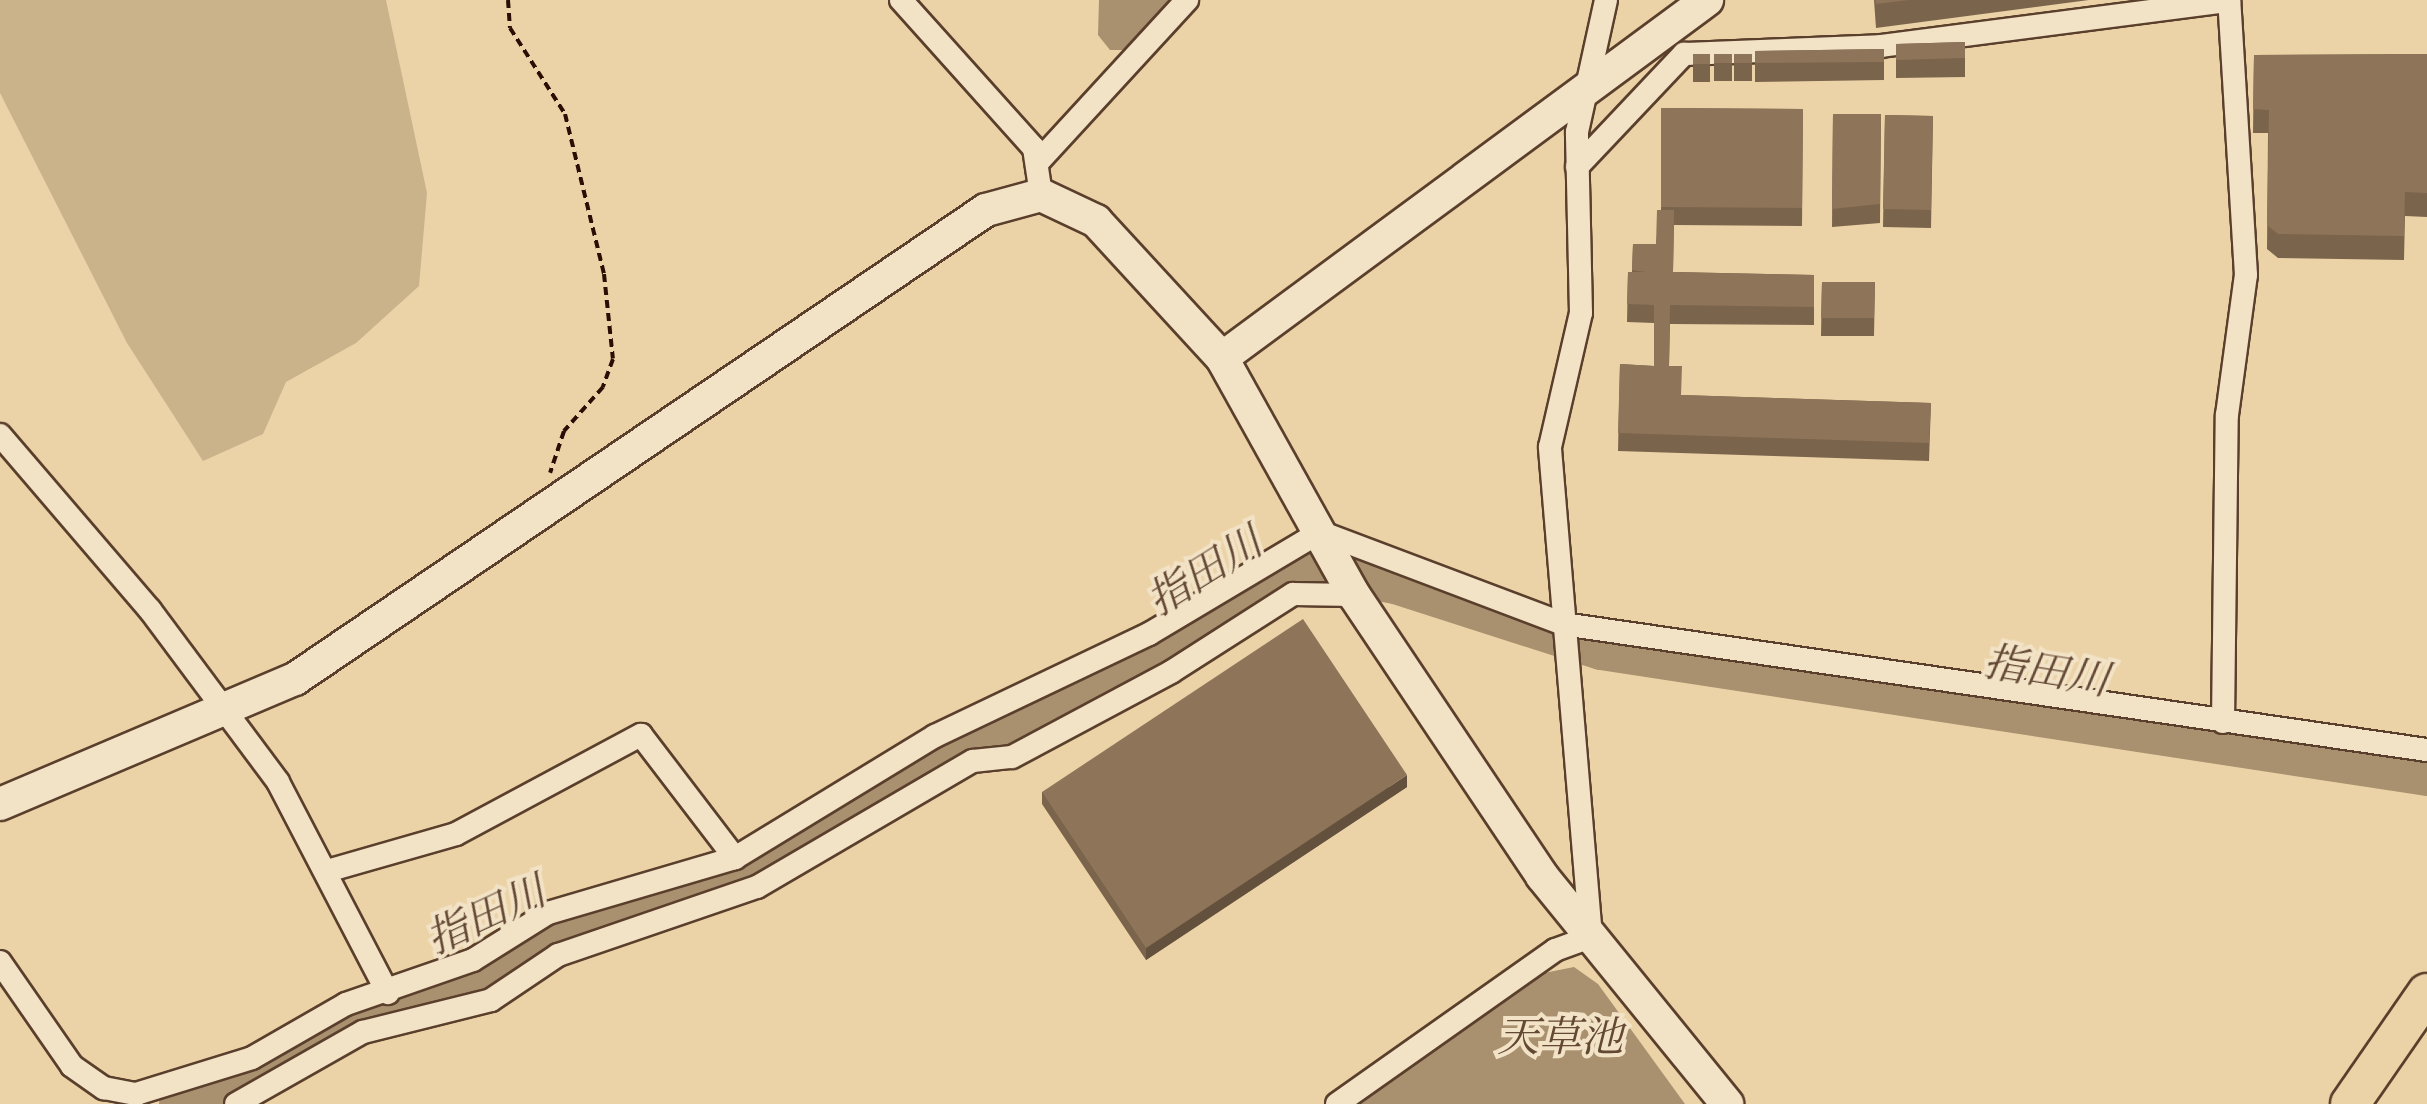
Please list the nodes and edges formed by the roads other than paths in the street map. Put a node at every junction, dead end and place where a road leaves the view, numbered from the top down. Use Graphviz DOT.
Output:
graph roads {
  1 [pos="901,0"];
  2 [pos="1187,0"];
  3 [pos="1606,0"];
  4 [pos="1707,0"];
  5 [pos="2229,0"];
  6 [pos="1584,97"];
  7 [pos="1039,161"];
  8 [pos="1577,167"];
  9 [pos="1041,195"];
  10 [pos="1222,358"];
  11 [pos="0,435"];
  12 [pos="1320,532"];
  13 [pos="1354,594"];
  14 [pos="1563,624"];
  15 [pos="224,711"];
  16 [pos="2223,722"];
  17 [pos="2427,750"];
  18 [pos="0,804"];
  19 [pos="735,858"];
  20 [pos="328,871"];
  21 [pos="1590,938"];
  22 [pos="0,962"];
  23 [pos="2427,992"];
  24 [pos="388,993"];
  25 [pos="158,1096"];
  26 [pos="236,1104"];
  27 [pos="1337,1104"];
  28 [pos="1727,1104"];
  29 [pos="2350,1104"];
  1 -- 7 [label="street"];
  2 -- 7 [label="street"];
  3 -- 6 [label="street"];
  4 -- 6 [label="street"];
  5 -- 8 [label="street"];
  5 -- 16 [label="street"];
  6 -- 8 [label="street"];
  6 -- 10 [label="street"];
  7 -- 9 [label="street"];
  8 -- 14 [label="street"];
  9 -- 10 [label="street"];
  9 -- 15 [label="street"];
  10 -- 12 [label="street"];
  11 -- 15 [label="street"];
  12 -- 13 [label="street"];
  12 -- 14 [label="street"];
  12 -- 19 [label="street"];
  13 -- 21 [label="street"];
  13 -- 26 [label="street"];
  14 -- 16 [label="street"];
  14 -- 21 [label="street"];
  15 -- 18 [label="street"];
  15 -- 20 [label="street"];
  16 -- 17 [label="street"];
  19 -- 20 [label="street"];
  19 -- 24 [label="street"];
  20 -- 24 [label="street"];
  21 -- 27 [label="street"];
  21 -- 28 [label="street"];
  22 -- 25 [label="street"];
  23 -- 29 [label="main road"];
  24 -- 25 [label="street"];
}
